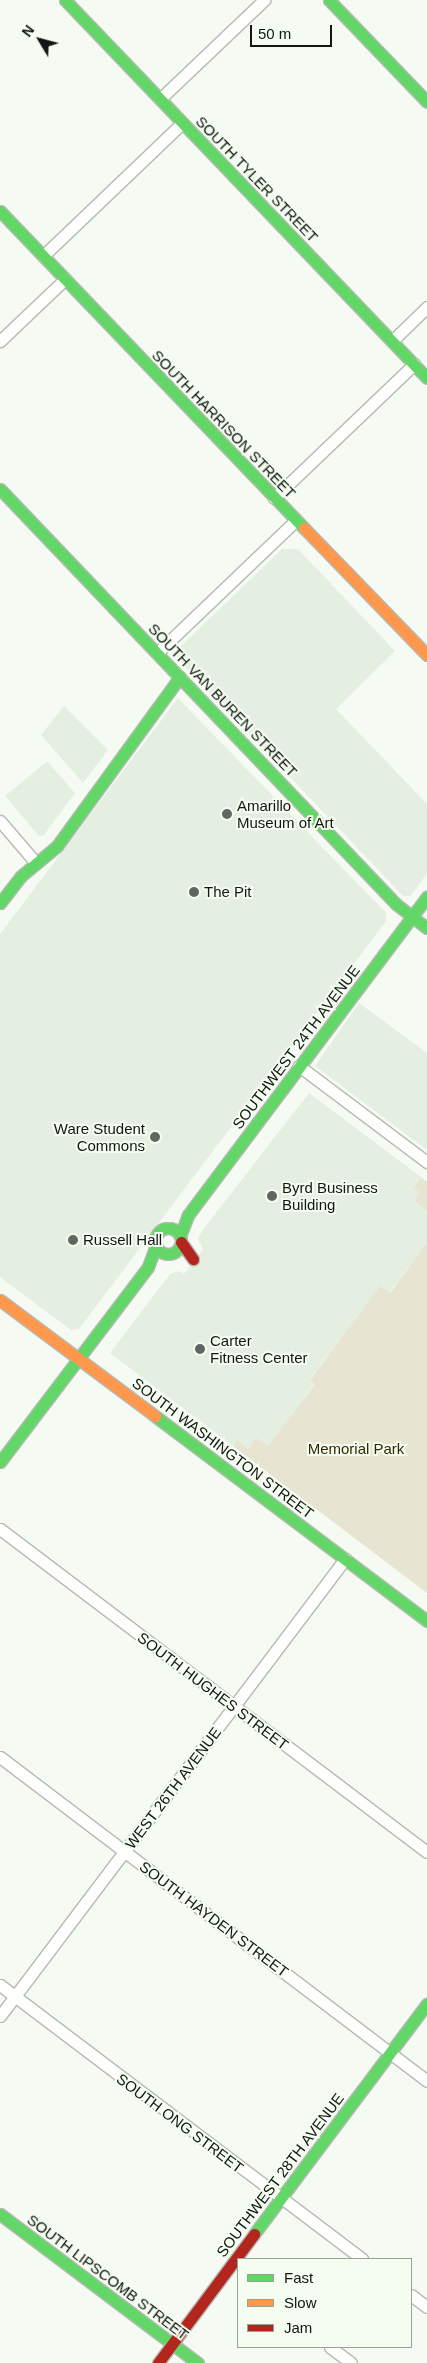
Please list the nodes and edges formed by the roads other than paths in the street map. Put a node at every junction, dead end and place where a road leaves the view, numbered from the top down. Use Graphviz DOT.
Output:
graph roads {
  1 [pos="65,0"];
  2 [pos="264,0"];
  3 [pos="329,0"];
  4 [pos="160,99"];
  5 [pos="427,102"];
  6 [pos="182,123"];
  7 [pos="0,211"];
  8 [pos="43,256"];
  9 [pos="65,279"];
  10 [pos="427,307"];
  11 [pos="0,341"];
  12 [pos="392,341"];
  13 [pos="414,364"];
  14 [pos="427,378"];
  15 [pos="0,489"];
  16 [pos="274,498"];
  17 [pos="295,521"];
  18 [pos="157,654"];
  19 [pos="427,655"];
  20 [pos="180,677"];
  21 [pos="0,821"];
  22 [pos="36,863"];
  23 [pos="427,897"];
  24 [pos="0,903"];
  25 [pos="412,917"];
  26 [pos="427,928"];
  27 [pos="299,1066"];
  28 [pos="427,1162"];
  29 [pos="188,1215"];
  30 [pos="170,1228"];
  31 [pos="181,1239"];
  32 [pos="156,1245"];
  33 [pos="171,1253"];
  34 [pos="148,1267"];
  35 [pos="0,1300"];
  36 [pos="79,1358"];
  37 [pos="0,1462"];
  38 [pos="0,1529"];
  39 [pos="345,1559"];
  40 [pos="427,1622"];
  41 [pos="234,1707"];
  42 [pos="0,1757"];
  43 [pos="125,1851"];
  44 [pos="427,1852"];
  45 [pos="0,1986"];
  46 [pos="14,1996"];
  47 [pos="427,2004"];
  48 [pos="0,2016"];
  49 [pos="390,2053"];
  50 [pos="427,2081"];
  51 [pos="280,2200"];
  52 [pos="0,2214"];
  53 [pos="361,2258"];
  54 [pos="228,2270"];
  55 [pos="237,2277"];
  56 [pos="412,2296"];
  57 [pos="427,2307"];
  58 [pos="172,2343"];
  59 [pos="331,2348"];
  60 [pos="158,2363"];
  61 [pos="198,2363"];
  62 [pos="351,2363"];
  1 -- 4 [label="main road, SOUTH TYLER STREET"];
  2 -- 4 [label="street"];
  3 -- 5 [label="main road"];
  4 -- 6 [label="main road, SOUTH TYLER STREET"];
  6 -- 8 [label="street"];
  6 -- 12 [label="main road, SOUTH TYLER STREET"];
  7 -- 8 [label="main road, SOUTH HARRISON STREET"];
  8 -- 9 [label="main road, SOUTH HARRISON STREET"];
  9 -- 11 [label="street"];
  9 -- 16 [label="main road, SOUTH HARRISON STREET"];
  10 -- 12 [label="street"];
  12 -- 13 [label="main road, SOUTH TYLER STREET"];
  13 -- 14 [label="main road, SOUTH TYLER STREET"];
  13 -- 16 [label="street"];
  15 -- 18 [label="main road, SOUTH VAN BUREN STREET"];
  16 -- 17 [label="main road, SOUTH HARRISON STREET"];
  17 -- 18 [label="street"];
  17 -- 19 [label="main road, SOUTH HARRISON STREET"];
  18 -- 20 [label="main road, SOUTH VAN BUREN STREET"];
  20 -- 22 [label="main road"];
  20 -- 25 [label="main road, SOUTH VAN BUREN STREET"];
  21 -- 22 [label="street"];
  22 -- 24 [label="main road"];
  23 -- 25 [label="main road, SOUTHWEST 24TH AVENUE"];
  25 -- 26 [label="main road, SOUTH VAN BUREN STREET"];
  25 -- 27 [label="main road, SOUTHWEST 24TH AVENUE"];
  27 -- 28 [label="street"];
  27 -- 29 [label="main road, SOUTHWEST 24TH AVENUE"];
  29 -- 30 [label="main road, SOUTHWEST 24TH AVENUE"];
  29 -- 31 [label="main road, SOUTHWEST 24TH AVENUE"];
  30 -- 31 [label="main road"];
  30 -- 32 [label="main road, SOUTHWEST 24TH AVENUE"];
  31 -- 33 [label="main road, SOUTHWEST 24TH AVENUE"];
  31 -- 33 [label="main road"];
  32 -- 33 [label="main road"];
  32 -- 34 [label="main road, SOUTHWEST 24TH AVENUE"];
  33 -- 34 [label="main road, SOUTHWEST 24TH AVENUE"];
  34 -- 36 [label="main road, SOUTHWEST 24TH AVENUE"];
  35 -- 36 [label="main road, SOUTH WASHINGTON STREET"];
  36 -- 37 [label="main road, SOUTHWEST 24TH AVENUE"];
  36 -- 39 [label="main road, SOUTH WASHINGTON STREET"];
  38 -- 41 [label="street, SOUTH HUGHES STREET"];
  39 -- 40 [label="main road, SOUTH WASHINGTON STREET"];
  39 -- 41 [label="street, WEST 26TH AVENUE"];
  41 -- 43 [label="street, WEST 26TH AVENUE"];
  41 -- 44 [label="street, SOUTH HUGHES STREET"];
  42 -- 43 [label="street, SOUTH HAYDEN STREET"];
  43 -- 46 [label="street, WEST 26TH AVENUE"];
  43 -- 49 [label="street, SOUTH HAYDEN STREET"];
  45 -- 46 [label="street, SOUTH ONG STREET"];
  46 -- 48 [label="street, WEST 26TH AVENUE"];
  46 -- 51 [label="street, SOUTH ONG STREET"];
  47 -- 49 [label="main road, SOUTHWEST 28TH AVENUE"];
  49 -- 50 [label="street, SOUTH HAYDEN STREET"];
  49 -- 51 [label="main road, SOUTHWEST 28TH AVENUE"];
  51 -- 53 [label="street, SOUTH ONG STREET"];
  51 -- 54 [label="main road, SOUTHWEST 28TH AVENUE"];
  52 -- 58 [label="main road, SOUTH LIPSCOMB STREET"];
  54 -- 55 [label="street"];
  54 -- 58 [label="main road, SOUTHWEST 28TH AVENUE"];
  56 -- 57 [label="street"];
  58 -- 60 [label="main road, SOUTHWEST 28TH AVENUE"];
  58 -- 61 [label="main road, SOUTH LIPSCOMB STREET"];
  59 -- 62 [label="street"];
}
